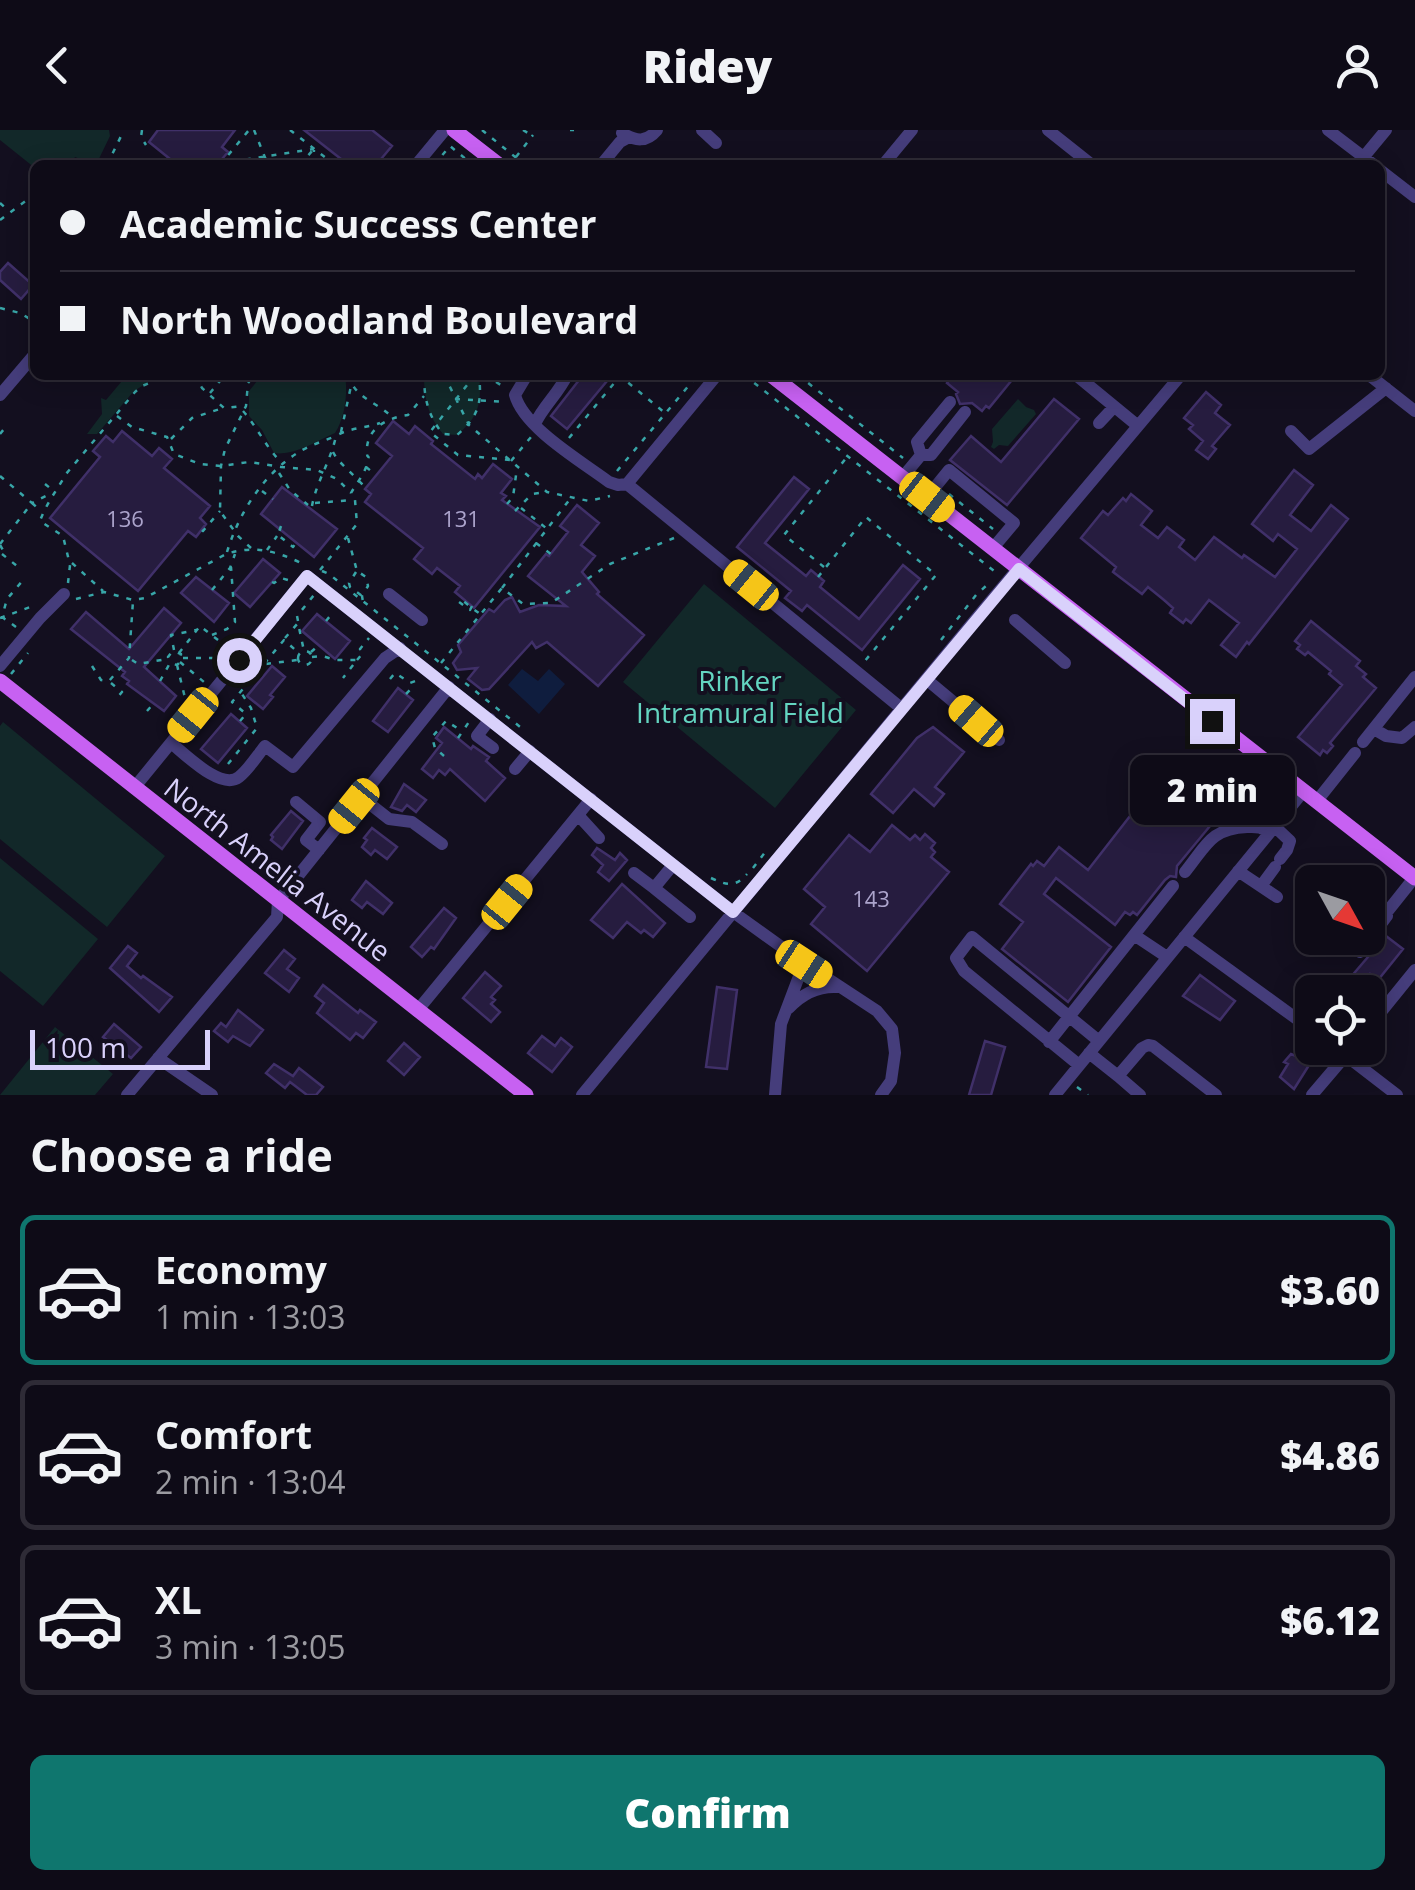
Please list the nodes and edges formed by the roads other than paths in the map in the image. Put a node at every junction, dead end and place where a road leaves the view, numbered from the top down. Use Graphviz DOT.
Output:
graph roads {
  1 [pos="446,130"];
  2 [pos="454,130"];
  3 [pos="657,130"];
  4 [pos="702,130"];
  5 [pos="912,130"];
  6 [pos="1048,130"];
  7 [pos="1328,130"];
  8 [pos="1386,130"];
  9 [pos="716,143"];
  10 [pos="420,160"];
  11 [pos="493,160"];
  12 [pos="604,160"];
  13 [pos="888,160"];
  14 [pos="1086,160"];
  15 [pos="1363,160"];
  16 [pos="1366,160"];
  17 [pos="1385,174"];
  18 [pos="1415,197"];
  19 [pos="30,360"];
  20 [pos="524,380"];
  21 [pos="565,380"];
  22 [pos="713,380"];
  23 [pos="777,380"];
  24 [pos="1082,380"];
  25 [pos="1177,380"];
  26 [pos="1376,380"];
  27 [pos="1386,388"];
  28 [pos="0,394"];
  29 [pos="950,402"];
  30 [pos="1114,407"];
  31 [pos="1415,410"];
  32 [pos="965,412"];
  33 [pos="1099,423"];
  34 [pos="537,426"];
  35 [pos="1138,426"];
  36 [pos="1290,432"];
  37 [pos="921,455"];
  38 [pos="902,478"];
  39 [pos="627,484"];
  40 [pos="927,497"];
  41 [pos="993,548"];
  42 [pos="1019,569"];
  43 [pos="64,594"];
  44 [pos="390,594"];
  45 [pos="422,620"];
  46 [pos="1014,620"];
  47 [pos="400,648"];
  48 [pos="1064,663"];
  49 [pos="0,666"];
  50 [pos="1415,678"];
  51 [pos="926,679"];
  52 [pos="0,681"];
  53 [pos="450,687"];
  54 [pos="1410,696"];
  55 [pos="901,708"];
  56 [pos="490,719"];
  57 [pos="1415,727"];
  58 [pos="1374,729"];
  59 [pos="999,740"];
  60 [pos="170,743"];
  61 [pos="493,748"];
  62 [pos="530,751"];
  63 [pos="516,769"];
  64 [pos="134,788"];
  65 [pos="362,797"];
  66 [pos="1309,797"];
  67 [pos="591,799"];
  68 [pos="296,802"];
  69 [pos="578,815"];
  70 [pos="1272,829"];
  71 [pos="599,838"];
  72 [pos="442,844"];
  73 [pos="319,850"];
  74 [pos="673,864"];
  75 [pos="1238,871"];
  76 [pos="634,872"];
  77 [pos="1185,872"];
  78 [pos="1414,878"];
  79 [pos="1173,886"];
  80 [pos="1260,886"];
  81 [pos="654,888"];
  82 [pos="1277,897"];
  83 [pos="278,901"];
  84 [pos="1385,910"];
  85 [pos="733,912"];
  86 [pos="1388,912"];
  87 [pos="690,916"];
  88 [pos="1385,920"];
  89 [pos="1134,935"];
  90 [pos="1184,938"];
  91 [pos="1167,958"];
  92 [pos="804,964"];
  93 [pos="1415,970"];
  94 [pos="840,987"];
  95 [pos="1385,1007"];
  96 [pos="787,1010"];
  97 [pos="418,1011"];
  98 [pos="1070,1017"];
  99 [pos="1295,1018"];
  100 [pos="1099,1041"];
  101 [pos="1050,1042"];
  102 [pos="1089,1053"];
  103 [pos="158,1058"];
  104 [pos="1080,1065"];
  105 [pos="1333,1065"];
  106 [pos="1362,1065"];
  107 [pos="1118,1076"];
  108 [pos="127,1095"];
  109 [pos="212,1095"];
  110 [pos="526,1095"];
  111 [pos="582,1095"];
  112 [pos="776,1095"];
  113 [pos="880,1095"];
  114 [pos="1055,1095"];
  115 [pos="1140,1095"];
  116 [pos="1216,1095"];
  117 [pos="1312,1095"];
  118 [pos="1397,1095"];
  1 -- 10 [label="street"];
  2 -- 11 [label="main road"];
  3 -- 12 [label="street"];
  4 -- 9 [label="street"];
  5 -- 13 [label="street"];
  6 -- 14 [label="street"];
  7 -- 15 [label="street"];
  8 -- 16 [label="street"];
  17 -- 18 [label="street"];
  19 -- 28 [label="street"];
  20 -- 34 [label="street"];
  21 -- 34 [label="street"];
  22 -- 39 [label="street"];
  23 -- 38 [label="main road"];
  24 -- 30 [label="street"];
  25 -- 35 [label="street"];
  26 -- 27 [label="street"];
  27 -- 31 [label="street"];
  27 -- 36 [label="street"];
  29 -- 37 [label="street"];
  30 -- 33 [label="street"];
  30 -- 35 [label="street"];
  32 -- 37 [label="street"];
  34 -- 39 [label="street"];
  35 -- 42 [label="street"];
  37 -- 38 [label="street"];
  38 -- 40 [label="main road"];
  39 -- 55 [label="street"];
  40 -- 41 [label="main road"];
  40 -- 41 [label="street"];
  41 -- 42 [label="main road"];
  42 -- 51 [label="street"];
  42 -- 66 [label="main road"];
  43 -- 49 [label="street"];
  44 -- 45 [label="street"];
  46 -- 48 [label="street"];
  47 -- 53 [label="street"];
  47 -- 60 [label="street"];
  47 -- 60 [label="street"];
  50 -- 54 [label="street"];
  51 -- 55 [label="street"];
  51 -- 59 [label="street"];
  52 -- 64 [label="main road, North Amelia Avenue"];
  53 -- 56 [label="street"];
  53 -- 65 [label="street"];
  54 -- 58 [label="street"];
  55 -- 85 [label="street"];
  56 -- 61 [label="street"];
  56 -- 62 [label="street"];
  57 -- 58 [label="street"];
  58 -- 66 [label="street"];
  60 -- 64 [label="street"];
  62 -- 63 [label="street"];
  62 -- 67 [label="street"];
  64 -- 83 [label="main road, North Amelia Avenue"];
  65 -- 72 [label="street"];
  65 -- 73 [label="street"];
  66 -- 70 [label="street"];
  66 -- 78 [label="main road"];
  67 -- 69 [label="street"];
  67 -- 74 [label="street"];
  68 -- 73 [label="street"];
  69 -- 71 [label="street"];
  69 -- 97 [label="street"];
  70 -- 75 [label="street"];
  70 -- 77 [label="street"];
  70 -- 80 [label="street"];
  73 -- 83 [label="street"];
  74 -- 81 [label="street"];
  74 -- 85 [label="street"];
  75 -- 80 [label="street"];
  75 -- 90 [label="street"];
  76 -- 81 [label="street"];
  78 -- 86 [label="street"];
  79 -- 89 [label="street"];
  80 -- 82 [label="street"];
  81 -- 87 [label="street"];
  83 -- 97 [label="main road, North Amelia Avenue"];
  83 -- 103 [label="street"];
  84 -- 86 [label="street"];
  85 -- 92 [label="street"];
  85 -- 111 [label="street"];
  86 -- 88 [label="street"];
  89 -- 91 [label="street"];
  89 -- 98 [label="street"];
  90 -- 91 [label="street"];
  90 -- 99 [label="street"];
  91 -- 100 [label="street"];
  92 -- 94 [label="street"];
  92 -- 96 [label="street"];
  93 -- 95 [label="street"];
  94 -- 96 [label="street"];
  94 -- 113 [label="street"];
  96 -- 112 [label="street"];
  97 -- 110 [label="main road, North Amelia Avenue"];
  98 -- 100 [label="street"];
  98 -- 101 [label="street"];
  98 -- 101 [label="street"];
  100 -- 102 [label="street"];
  101 -- 104 [label="street"];
  102 -- 104 [label="street"];
  102 -- 107 [label="street"];
  103 -- 108 [label="street"];
  103 -- 109 [label="street"];
  104 -- 114 [label="street"];
  105 -- 117 [label="street"];
  106 -- 118 [label="street"];
  107 -- 115 [label="street"];
  107 -- 116 [label="street"];
}
